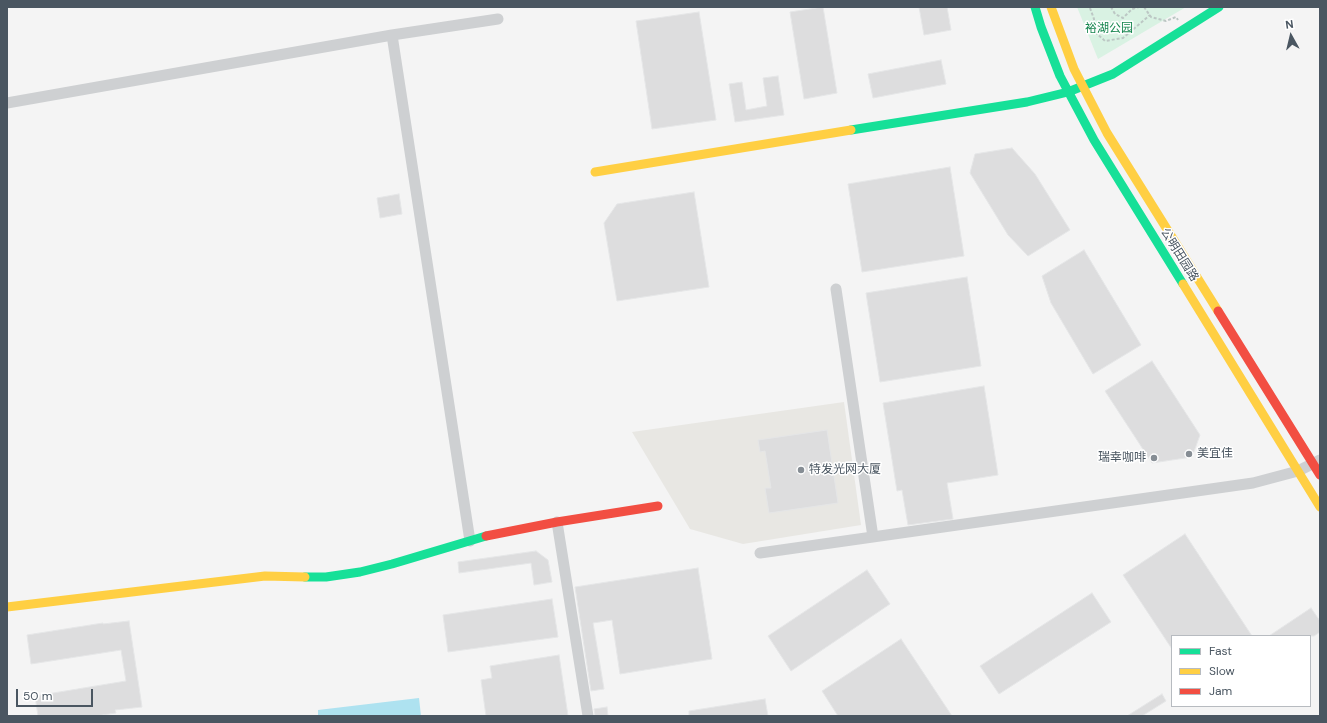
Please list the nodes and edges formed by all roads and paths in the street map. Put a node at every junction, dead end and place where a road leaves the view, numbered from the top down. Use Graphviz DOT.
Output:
graph roads {
  1 [pos="1035,7"];
  2 [pos="1051,7"];
  3 [pos="1093,7"];
  4 [pos="1111,7"];
  5 [pos="1139,7"];
  6 [pos="1144,7"];
  7 [pos="1219,7"];
  8 [pos="1090,8"];
  9 [pos="1150,15"];
  10 [pos="498,19"];
  11 [pos="1184,29"];
  12 [pos="392,35"];
  13 [pos="1083,86"];
  14 [pos="1068,92"];
  15 [pos="7,103"];
  16 [pos="595,172"];
  17 [pos="836,289"];
  18 [pos="1316,462"];
  19 [pos="1298,470"];
  20 [pos="1320,475"];
  21 [pos="658,506"];
  22 [pos="1320,507"];
  23 [pos="557,522"];
  24 [pos="873,537"];
  25 [pos="470,541"];
  26 [pos="760,553"];
  27 [pos="7,607"];
  28 [pos="588,716"];
  1 -- 14 [label="street, 公明田园路"];
  2 -- 13 [label="street, 公明田园路"];
  3 -- 8 [label="path"];
  4 -- 5 [label="path"];
  6 -- 9 [label="path"];
  7 -- 11 [label="street"];
  8 -- 9 [label="path"];
  9 -- 11 [label="path"];
  10 -- 12 [label="street"];
  11 -- 13 [label="street"];
  12 -- 15 [label="street"];
  12 -- 25 [label="street"];
  13 -- 14 [label="street"];
  13 -- 18 [label="street, 公明田园路"];
  14 -- 16 [label="street"];
  14 -- 19 [label="street, 公明田园路"];
  17 -- 24 [label="street"];
  18 -- 19 [label="street"];
  18 -- 20 [label="street, 公明田园路"];
  19 -- 22 [label="street, 公明田园路"];
  19 -- 24 [label="street"];
  21 -- 23 [label="street"];
  23 -- 25 [label="street"];
  23 -- 28 [label="street"];
  24 -- 26 [label="street"];
  25 -- 27 [label="street"];
}
